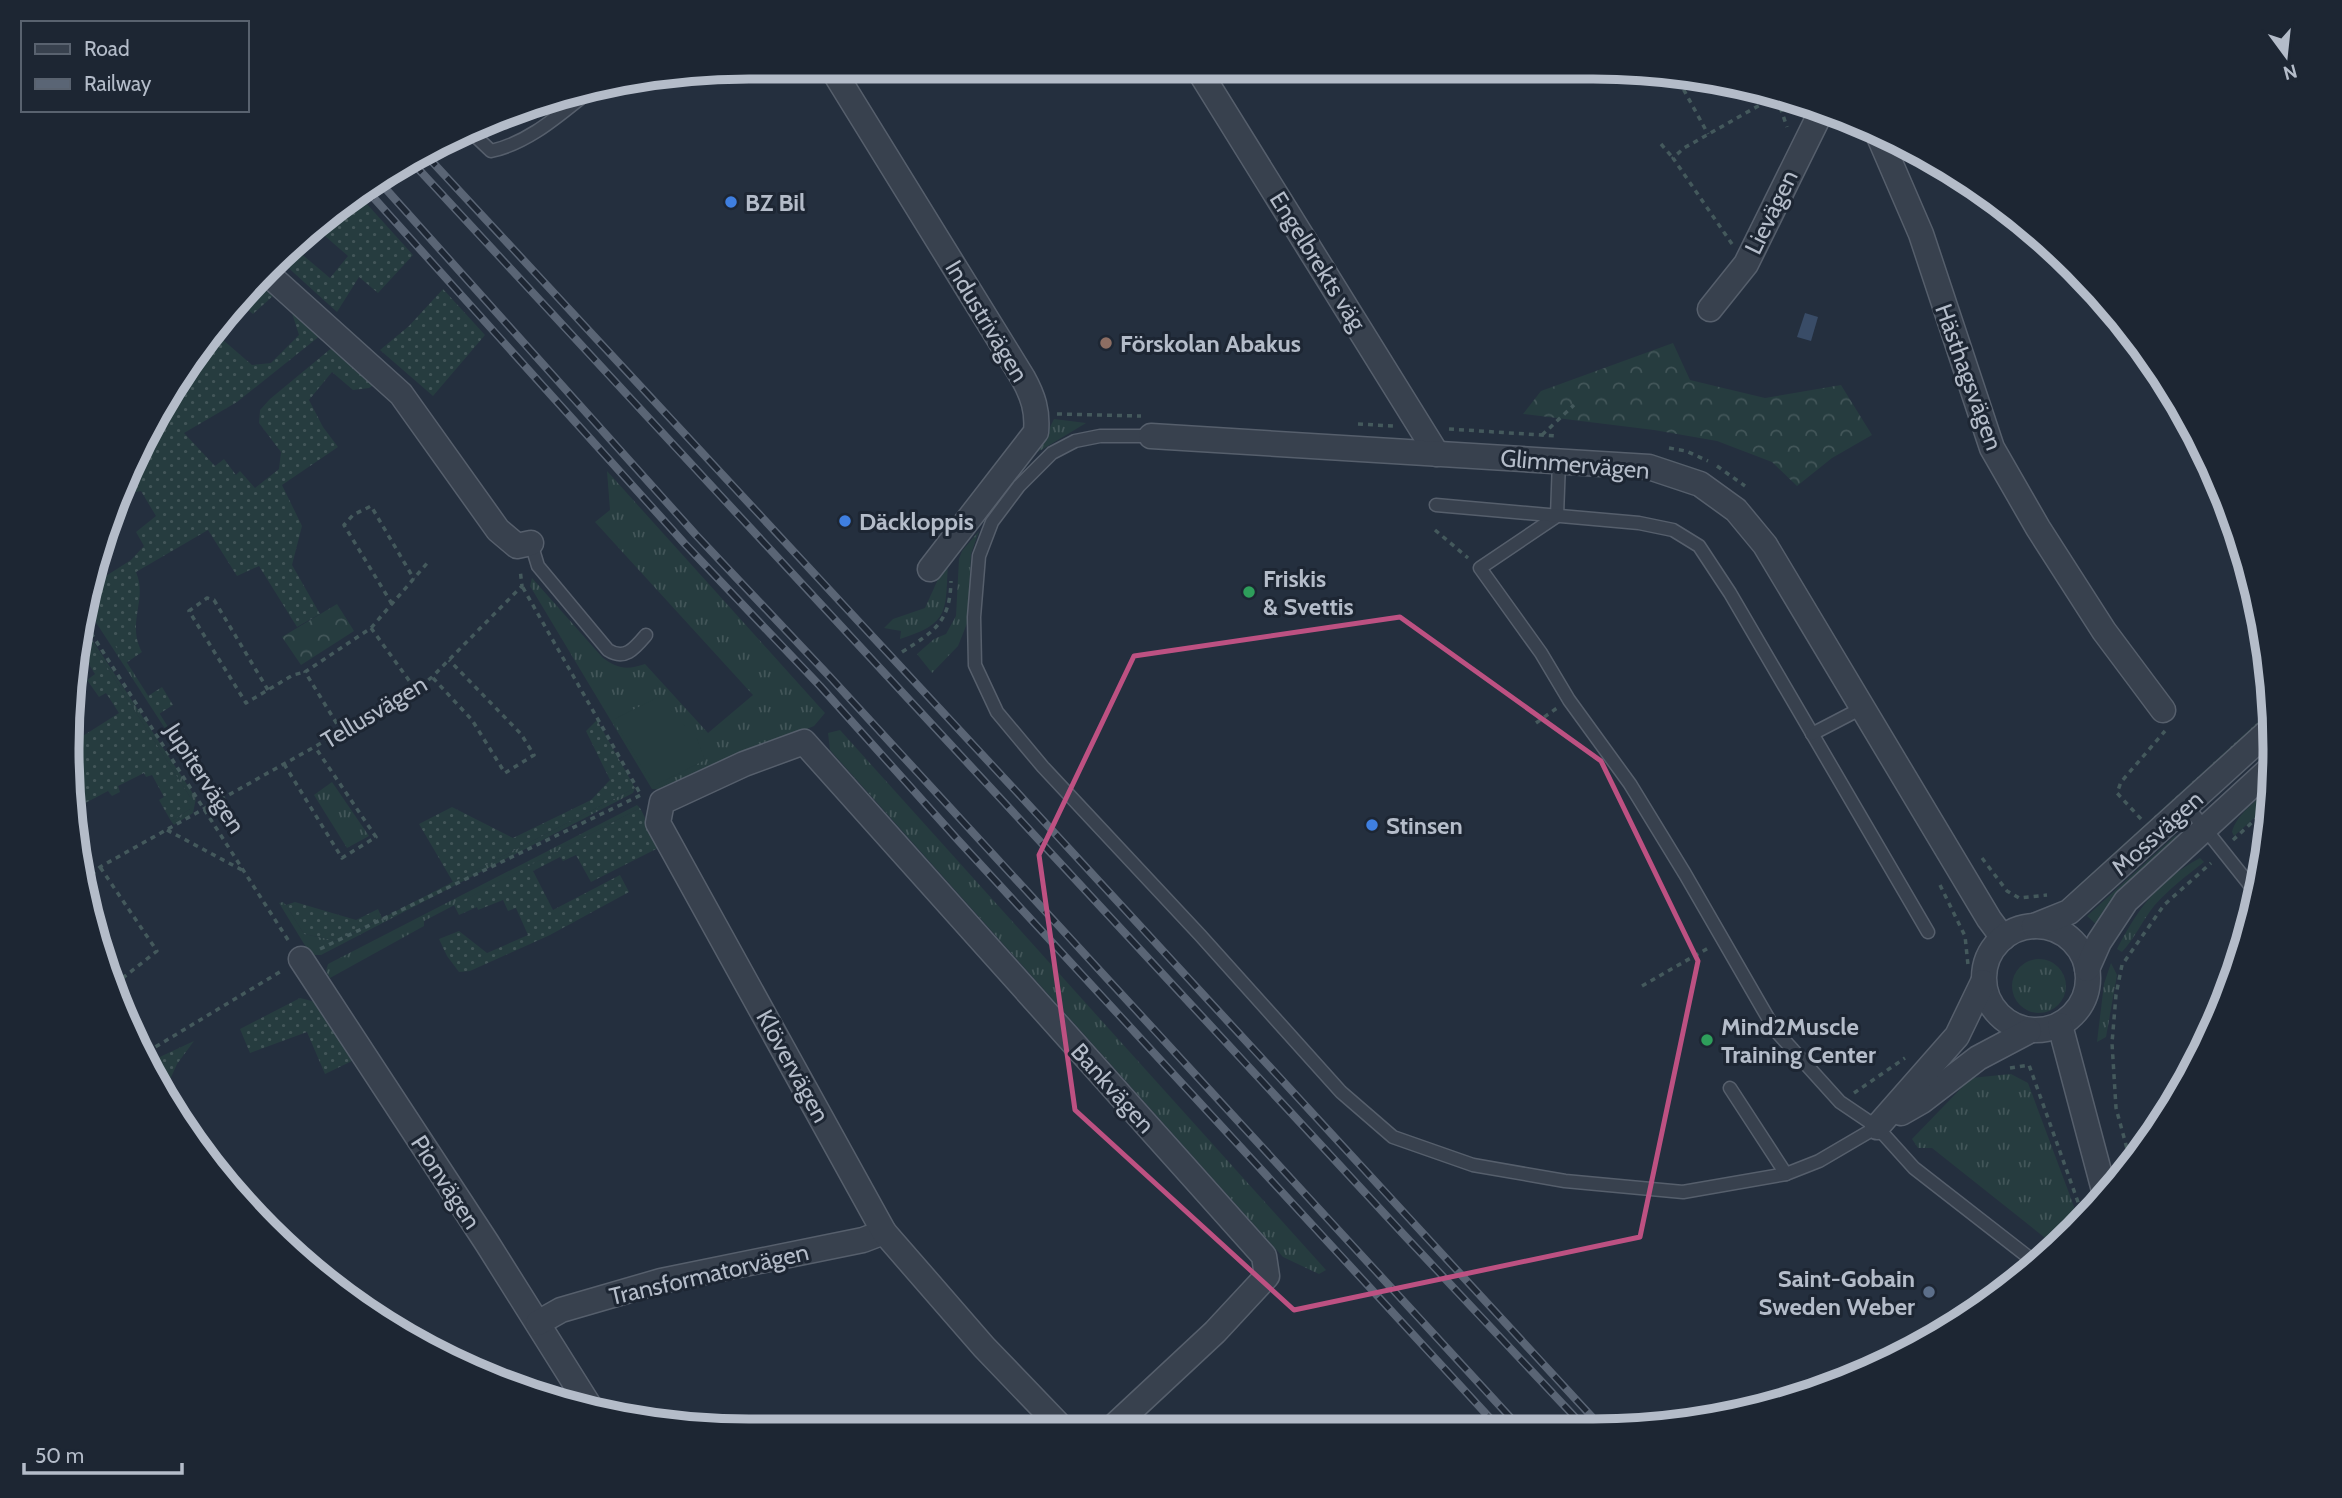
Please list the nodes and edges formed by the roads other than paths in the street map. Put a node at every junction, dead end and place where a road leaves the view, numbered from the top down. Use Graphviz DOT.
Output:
graph roads {
  1 [pos="838,79"];
  2 [pos="1212,79"];
  3 [pos="575,102"];
  4 [pos="1818,118"];
  5 [pos="477,137"];
  6 [pos="1883,145"];
  7 [pos="273,277"];
  8 [pos="1710,309"];
  9 [pos="1151,436"];
  10 [pos="1437,454"];
  11 [pos="1559,461"];
  12 [pos="1436,505"];
  13 [pos="1557,516"];
  14 [pos="524,545"];
  15 [pos="941,572"];
  16 [pos="646,635"];
  17 [pos="1862,708"];
  18 [pos="2163,710"];
  19 [pos="1812,734"];
  20 [pos="2263,737"];
  21 [pos="804,742"];
  22 [pos="2262,776"];
  23 [pos="2187,806"];
  24 [pos="2205,828"];
  25 [pos="2249,883"];
  26 [pos="2034,926"];
  27 [pos="1928,932"];
  28 [pos="2003,937"];
  29 [pos="301,959"];
  30 [pos="2087,969"];
  31 [pos="1976,976"];
  32 [pos="2060,1025"];
  33 [pos="2029,1031"];
  34 [pos="1730,1088"];
  35 [pos="1877,1127"];
  36 [pos="1786,1174"];
  37 [pos="2102,1184"];
  38 [pos="884,1232"];
  39 [pos="2029,1258"];
  40 [pos="538,1323"];
  41 [pos="584,1398"];
  42 [pos="1053,1419"];
  43 [pos="1122,1419"];
  1 -- 15 [label="street, Industrivägen"];
  2 -- 10 [label="street, Engelbrekts väg"];
  3 -- 5 [label="lane"];
  4 -- 8 [label="street, Lievägen"];
  6 -- 18 [label="street, Hästhagsvägen"];
  7 -- 14 [label="street"];
  9 -- 10 [label="street, Glimmervägen"];
  9 -- 36 [label="lane"];
  10 -- 11 [label="street, Glimmervägen"];
  11 -- 13 [label="lane"];
  11 -- 17 [label="street, Glimmervägen"];
  12 -- 13 [label="lane"];
  13 -- 19 [label="lane"];
  13 -- 35 [label="lane"];
  14 -- 16 [label="lane"];
  17 -- 19 [label="lane"];
  17 -- 28 [label="street, Glimmervägen"];
  19 -- 27 [label="lane"];
  20 -- 23 [label="street, Mossvägen"];
  21 -- 38 [label="street, Klövervägen"];
  21 -- 43 [label="street, Bankvägen"];
  22 -- 24 [label="street, Mossvägen"];
  23 -- 24 [label="lane"];
  23 -- 26 [label="street, Mossvägen"];
  24 -- 25 [label="lane"];
  24 -- 30 [label="street, Mossvägen"];
  26 -- 28 [label="street, Mossvägen"];
  26 -- 30 [label="street"];
  28 -- 31 [label="street"];
  29 -- 40 [label="street, Pionvägen"];
  30 -- 32 [label="street, Mossvägen"];
  31 -- 33 [label="street"];
  31 -- 35 [label="street"];
  32 -- 33 [label="street"];
  32 -- 37 [label="street"];
  33 -- 35 [label="street"];
  34 -- 36 [label="lane"];
  35 -- 36 [label="lane"];
  35 -- 39 [label="lane"];
  38 -- 40 [label="street, Transformatorvägen"];
  38 -- 42 [label="street, Klövervägen"];
  40 -- 41 [label="street, Pionvägen"];
}
